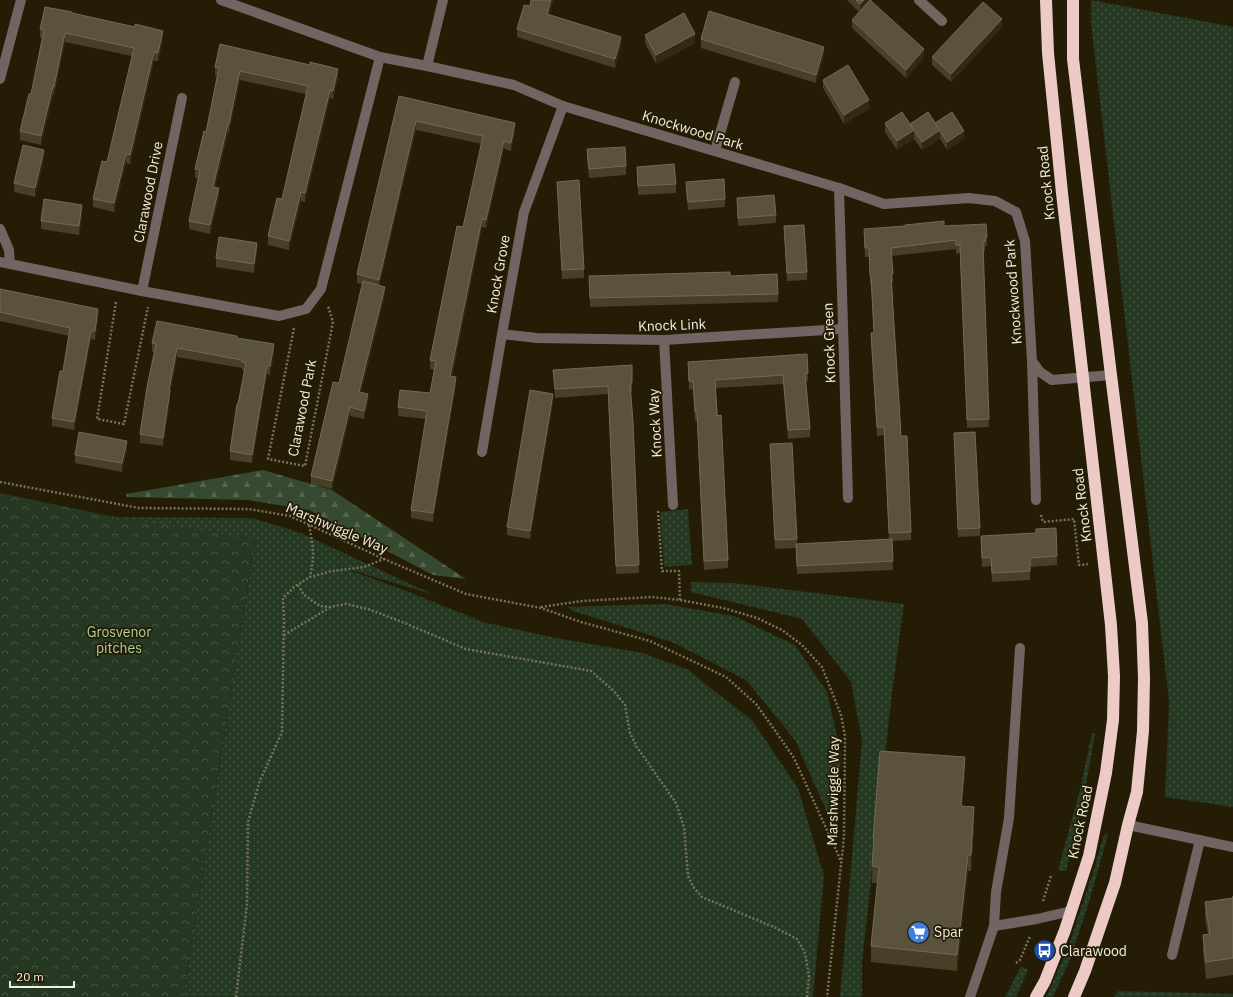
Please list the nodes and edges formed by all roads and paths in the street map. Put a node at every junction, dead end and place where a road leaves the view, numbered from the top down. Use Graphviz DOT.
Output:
graph roads {
  1 [pos="21,0"];
  2 [pos="221,0"];
  3 [pos="442,0"];
  4 [pos="919,0"];
  5 [pos="1046,0"];
  6 [pos="1073,0"];
  7 [pos="942,21"];
  8 [pos="380,57"];
  9 [pos="427,66"];
  10 [pos="0,79"];
  11 [pos="735,82"];
  12 [pos="182,98"];
  13 [pos="563,106"];
  14 [pos="715,151"];
  15 [pos="839,188"];
  16 [pos="0,229"];
  17 [pos="0,262"];
  18 [pos="10,264"];
  19 [pos="119,287"];
  20 [pos="321,289"];
  21 [pos="146,292"];
  22 [pos="297,311"];
  23 [pos="842,329"];
  24 [pos="502,334"];
  25 [pos="664,340"];
  26 [pos="1032,361"];
  27 [pos="1111,375"];
  28 [pos="1083,378"];
  29 [pos="482,452"];
  30 [pos="0,482"];
  31 [pos="848,498"];
  32 [pos="1036,500"];
  33 [pos="673,505"];
  34 [pos="309,525"];
  35 [pos="384,559"];
  36 [pos="1092,563"];
  37 [pos="310,577"];
  38 [pos="298,585"];
  39 [pos="680,600"];
  40 [pos="330,607"];
  41 [pos="541,608"];
  42 [pos="283,636"];
  43 [pos="1020,648"];
  44 [pos="1128,825"];
  45 [pos="1200,840"];
  46 [pos="1233,847"];
  47 [pos="841,861"];
  48 [pos="1071,911"];
  49 [pos="994,926"];
  50 [pos="1172,955"];
  51 [pos="236,997"];
  52 [pos="807,997"];
  53 [pos="827,997"];
  54 [pos="970,997"];
  55 [pos="1036,997"];
  56 [pos="1074,997"];
  1 -- 10 [label="street"];
  2 -- 8 [label="street, Knockwood Park"];
  3 -- 9 [label="street"];
  4 -- 7 [label="street"];
  5 -- 28 [label="highway, Knock Road"];
  6 -- 27 [label="highway"];
  8 -- 9 [label="street, Knockwood Park"];
  8 -- 20 [label="street"];
  9 -- 13 [label="street, Knockwood Park"];
  11 -- 14 [label="street"];
  12 -- 21 [label="street, Clarawood Drive"];
  13 -- 14 [label="street, Knockwood Park"];
  13 -- 24 [label="street, Knock Grove"];
  14 -- 15 [label="street, Knockwood Park"];
  15 -- 23 [label="street, Knock Green"];
  15 -- 26 [label="street, Knockwood Park"];
  16 -- 18 [label="street"];
  17 -- 18 [label="street"];
  18 -- 19 [label="street"];
  19 -- 21 [label="street"];
  19 -- 21 [label="path"];
  20 -- 22 [label="street"];
  20 -- 22 [label="path, Clarawood Park"];
  21 -- 22 [label="street"];
  23 -- 25 [label="street, Knock Link"];
  23 -- 31 [label="street, Knock Green"];
  24 -- 25 [label="street, Knock Link"];
  24 -- 29 [label="street, Knock Grove"];
  25 -- 33 [label="street, Knock Way"];
  26 -- 28 [label="street, Knockwood Park"];
  26 -- 32 [label="street, Knockwood Park"];
  27 -- 28 [label="street, Knockwood Park"];
  27 -- 44 [label="highway"];
  28 -- 48 [label="highway, Knock Road"];
  30 -- 34 [label="path, Marshwiggle Way"];
  32 -- 36 [label="path"];
  33 -- 39 [label="path"];
  34 -- 35 [label="path, Marshwiggle Way"];
  34 -- 37 [label="path"];
  35 -- 37 [label="path"];
  35 -- 41 [label="path, Marshwiggle Way"];
  37 -- 38 [label="path"];
  38 -- 40 [label="path"];
  38 -- 42 [label="path"];
  39 -- 41 [label="path, Marshwiggle Way"];
  39 -- 47 [label="path, Marshwiggle Way"];
  40 -- 42 [label="path"];
  40 -- 52 [label="path"];
  41 -- 47 [label="path, Marshwiggle Way"];
  42 -- 51 [label="path"];
  43 -- 49 [label="street"];
  44 -- 45 [label="street"];
  44 -- 56 [label="highway"];
  45 -- 46 [label="street"];
  45 -- 50 [label="street"];
  47 -- 53 [label="path, Marshwiggle Way"];
  48 -- 49 [label="street"];
  48 -- 55 [label="highway, Knock Road"];
  49 -- 54 [label="street"];
}
